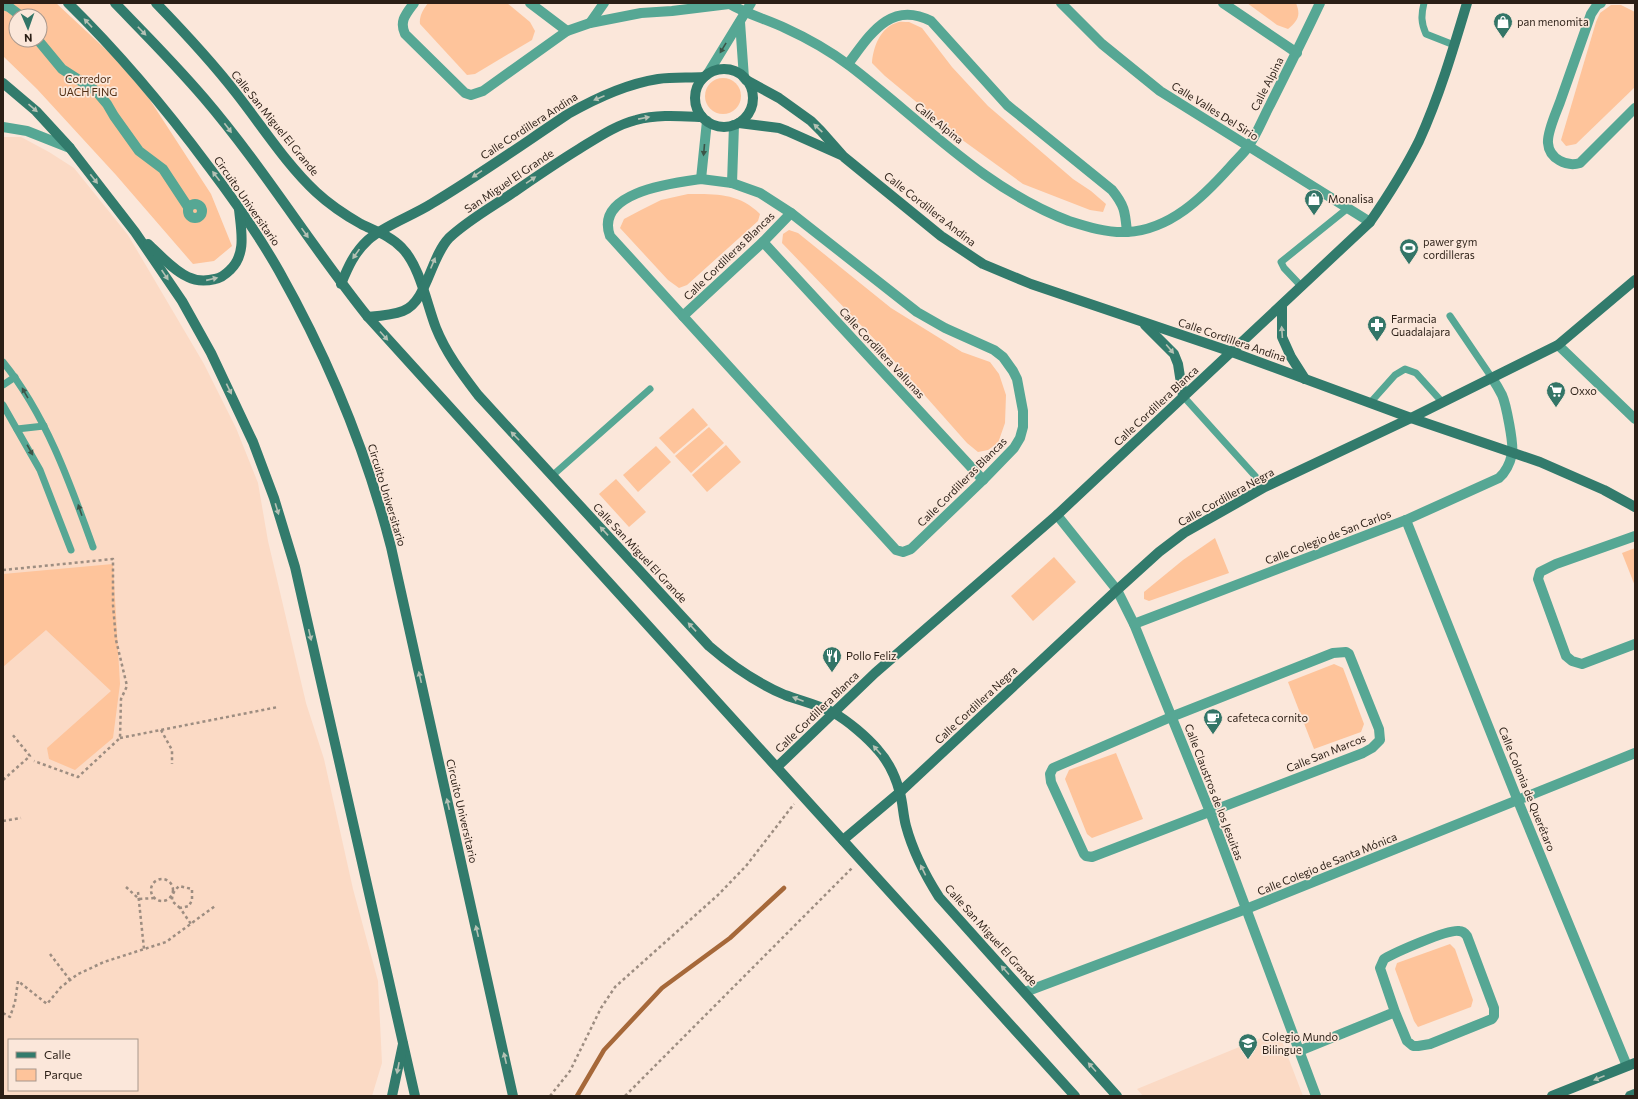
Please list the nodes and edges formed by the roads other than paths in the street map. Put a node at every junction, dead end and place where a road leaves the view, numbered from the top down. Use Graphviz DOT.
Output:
graph roads {
  1 [pos="68,3"];
  2 [pos="115,3"];
  3 [pos="156,3"];
  4 [pos="414,3"];
  5 [pos="530,3"];
  6 [pos="604,3"];
  7 [pos="729,3"];
  8 [pos="751,3"];
  9 [pos="1061,3"];
  10 [pos="1223,3"];
  11 [pos="1320,3"];
  12 [pos="1424,3"];
  13 [pos="1468,3"];
  14 [pos="1601,3"];
  15 [pos="913,6"];
  16 [pos="742,17"];
  17 [pos="590,23"];
  18 [pos="567,32"];
  19 [pos="1454,46"];
  20 [pos="45,48"];
  21 [pos="1297,53"];
  22 [pos="848,64"];
  23 [pos="706,76"];
  24 [pos="745,79"];
  25 [pos="3,83"];
  26 [pos="1635,108"];
  27 [pos="704,119"];
  28 [pos="736,124"];
  29 [pos="3,127"];
  30 [pos="1248,146"];
  31 [pos="70,148"];
  32 [pos="844,157"];
  33 [pos="701,179"];
  34 [pos="732,183"];
  35 [pos="188,207"];
  36 [pos="239,207"];
  37 [pos="1348,208"];
  38 [pos="791,213"];
  39 [pos="1370,222"];
  40 [pos="135,232"];
  41 [pos="379,232"];
  42 [pos="1127,232"];
  43 [pos="762,242"];
  44 [pos="342,284"];
  45 [pos="1633,286"];
  46 [pos="1302,287"];
  47 [pos="422,290"];
  48 [pos="1282,305"];
  49 [pos="683,316"];
  50 [pos="1450,316"];
  51 [pos="368,317"];
  52 [pos="1142,322"];
  53 [pos="1558,345"];
  54 [pos="1232,352"];
  55 [pos="3,362"];
  56 [pos="15,377"];
  57 [pos="1492,378"];
  58 [pos="1305,379"];
  59 [pos="3,385"];
  60 [pos="650,389"];
  61 [pos="1184,396"];
  62 [pos="1370,403"];
  63 [pos="1443,403"];
  64 [pos="3,405"];
  65 [pos="1633,413"];
  66 [pos="1412,418"];
  67 [pos="44,426"];
  68 [pos="17,429"];
  69 [pos="1513,452"];
  70 [pos="553,475"];
  71 [pos="984,480"];
  72 [pos="1265,487"];
  73 [pos="1635,507"];
  74 [pos="1057,515"];
  75 [pos="1406,520"];
  76 [pos="1635,536"];
  77 [pos="93,547"];
  78 [pos="71,550"];
  79 [pos="1117,590"];
  80 [pos="1134,624"];
  81 [pos="1635,644"];
  82 [pos="834,713"];
  83 [pos="1171,717"];
  84 [pos="1635,753"];
  85 [pos="777,766"];
  86 [pos="900,792"];
  87 [pos="1518,800"];
  88 [pos="1210,812"];
  89 [pos="843,840"];
  90 [pos="1246,909"];
  91 [pos="1025,992"];
  92 [pos="1395,1012"];
  93 [pos="403,1040"];
  94 [pos="1299,1051"];
  95 [pos="1631,1065"];
  96 [pos="1635,1094"];
  97 [pos="392,1096"];
  98 [pos="415,1096"];
  99 [pos="513,1096"];
  100 [pos="1076,1096"];
  101 [pos="1117,1096"];
  102 [pos="1316,1096"];
  103 [pos="1552,1096"];
  104 [pos="1631,1096"];
  36 -- 1 [label="street, Circuito Universitario, one-way"];
  2 -- 44 [label="street, one-way"];
  3 -- 41 [label="street, Calle San Miguel El Grande"];
  4 -- 18 [label="street"];
  5 -- 18 [label="street"];
  6 -- 17 [label="street"];
  7 -- 16 [label="street, Calle Alpina"];
  7 -- 17 [label="street"];
  8 -- 16 [label="street"];
  9 -- 30 [label="street, Calle Valles Del Sirio"];
  10 -- 21 [label="street"];
  11 -- 21 [label="street, Calle Alpina"];
  12 -- 19 [label="lane"];
  13 -- 19 [label="street, Calle Cordillera Blanca"];
  14 -- 26 [label="street"];
  15 -- 22 [label="street"];
  15 -- 42 [label="street"];
  16 -- 22 [label="street, Calle Alpina"];
  16 -- 23 [label="street, one-way"];
  16 -- 24 [label="street"];
  17 -- 18 [label="street"];
  19 -- 39 [label="street, Calle Cordillera Blanca"];
  20 -- 35 [label="street"];
  21 -- 30 [label="street, Calle Alpina"];
  22 -- 42 [label="street, Calle Alpina"];
  23 -- 24 [label="street"];
  23 -- 27 [label="street"];
  23 -- 41 [label="street, Calle Cordillera Andina, one-way"];
  24 -- 28 [label="street"];
  32 -- 24 [label="street, Calle Cordillera Andina, one-way"];
  25 -- 31 [label="street, one-way"];
  27 -- 28 [label="street"];
  27 -- 33 [label="street, one-way"];
  47 -- 27 [label="street, San Miguel El Grande, one-way"];
  28 -- 32 [label="street, Calle Cordillera Andina"];
  28 -- 34 [label="street"];
  29 -- 31 [label="street"];
  30 -- 37 [label="street, Calle Valles Del Sirio"];
  30 -- 42 [label="street, Calle Alpina"];
  31 -- 40 [label="street, one-way"];
  32 -- 52 [label="street, Calle Cordillera Andina"];
  33 -- 34 [label="street, Calle Cordilleras Blancas"];
  33 -- 49 [label="street, Calle Cordilleras Blancas"];
  34 -- 38 [label="street, Calle Cordilleras Blancas"];
  40 -- 36 [label="street, one-way"];
  99 -- 36 [label="street, Circuito Universitario, one-way"];
  37 -- 39 [label="street, Calle Valles Del Sirio"];
  37 -- 46 [label="lane"];
  38 -- 43 [label="street, Calle Cordilleras Blancas"];
  38 -- 71 [label="street, Calle Cordilleras Blancas"];
  39 -- 46 [label="street, Calle Cordillera Blanca"];
  40 -- 93 [label="street, one-way"];
  41 -- 44 [label="street, one-way"];
  41 -- 47 [label="street, Calle San Miguel El Grande"];
  43 -- 49 [label="street, Calle Cordilleras Blancas"];
  43 -- 71 [label="street, Calle Cordillera Vallunas"];
  44 -- 51 [label="street"];
  45 -- 53 [label="street, Calle Cordillera Negra"];
  46 -- 48 [label="street, Calle Cordillera Blanca"];
  47 -- 51 [label="street, San Miguel El Grande"];
  70 -- 47 [label="street, Calle San Miguel El Grande, one-way"];
  48 -- 54 [label="street, Calle Cordillera Blanca"];
  58 -- 48 [label="street, one-way"];
  49 -- 71 [label="street, Calle Cordilleras Blancas"];
  50 -- 57 [label="lane"];
  51 -- 85 [label="street, one-way"];
  52 -- 54 [label="street, Calle Cordillera Andina"];
  52 -- 61 [label="street, one-way"];
  53 -- 57 [label="street, Calle Cordillera Negra"];
  53 -- 65 [label="street"];
  54 -- 58 [label="street, Calle Cordillera Andina"];
  54 -- 61 [label="street, Calle Cordillera Blanca"];
  55 -- 56 [label="lane"];
  56 -- 59 [label="lane"];
  67 -- 56 [label="lane, one-way"];
  57 -- 63 [label="street, Calle Cordillera Negra"];
  57 -- 69 [label="street"];
  58 -- 62 [label="street, Calle Cordillera Andina"];
  60 -- 70 [label="lane"];
  61 -- 72 [label="lane"];
  61 -- 74 [label="street, Calle Cordillera Blanca"];
  62 -- 63 [label="lane"];
  62 -- 66 [label="street, Calle Cordillera Andina"];
  63 -- 66 [label="street, Calle Cordillera Negra"];
  64 -- 68 [label="lane"];
  66 -- 69 [label="street, Calle Cordillera Andina"];
  66 -- 72 [label="street, Calle Cordillera Negra"];
  67 -- 68 [label="lane"];
  77 -- 67 [label="lane, one-way"];
  68 -- 78 [label="lane, one-way"];
  69 -- 73 [label="street, Calle Cordillera Andina"];
  69 -- 75 [label="street, Calle Colegio de San Carlos"];
  82 -- 70 [label="street, Calle San Miguel El Grande, one-way"];
  72 -- 79 [label="street, Calle Cordillera Negra"];
  74 -- 79 [label="street, Calle Claustros de los Jesuitas"];
  74 -- 82 [label="street, Calle Cordillera Blanca"];
  75 -- 80 [label="street, Calle Colegio de San Carlos"];
  75 -- 87 [label="street, Calle Colonia de Querétaro"];
  76 -- 81 [label="street"];
  79 -- 80 [label="street, Calle Claustros de los Jesuitas"];
  79 -- 86 [label="street, Calle Cordillera Negra"];
  80 -- 83 [label="street, Calle Claustros de los Jesuitas"];
  82 -- 85 [label="street, Calle Cordillera Blanca"];
  86 -- 82 [label="street, Calle San Miguel El Grande, one-way"];
  83 -- 88 [label="street, Calle Claustros de los Jesuitas"];
  83 -- 88 [label="street, Calle San Marcos"];
  83 -- 88 [label="street, Calle San Marcos"];
  84 -- 87 [label="street, Calle Colegio de Santa Mónica"];
  85 -- 89 [label="street"];
  86 -- 89 [label="street, Calle Cordillera Negra"];
  91 -- 86 [label="street, Calle San Miguel El Grande, one-way"];
  87 -- 90 [label="street, Calle Colegio de Santa Mónica"];
  87 -- 95 [label="street, Calle Colonia de Querétaro"];
  88 -- 90 [label="street, Calle Claustros de los Jesuitas"];
  89 -- 100 [label="street"];
  90 -- 91 [label="street, Calle Colegio de Santa Mónica"];
  90 -- 94 [label="street, Calle Claustros de los Jesuitas"];
  101 -- 91 [label="street, Calle San Miguel El Grande, one-way"];
  92 -- 92 [label="street"];
  92 -- 94 [label="street"];
  93 -- 97 [label="street, one-way"];
  93 -- 98 [label="street"];
  94 -- 102 [label="street, Calle Claustros de los Jesuitas"];
  95 -- 103 [label="street, one-way"];
  96 -- 104 [label="street"];
}
